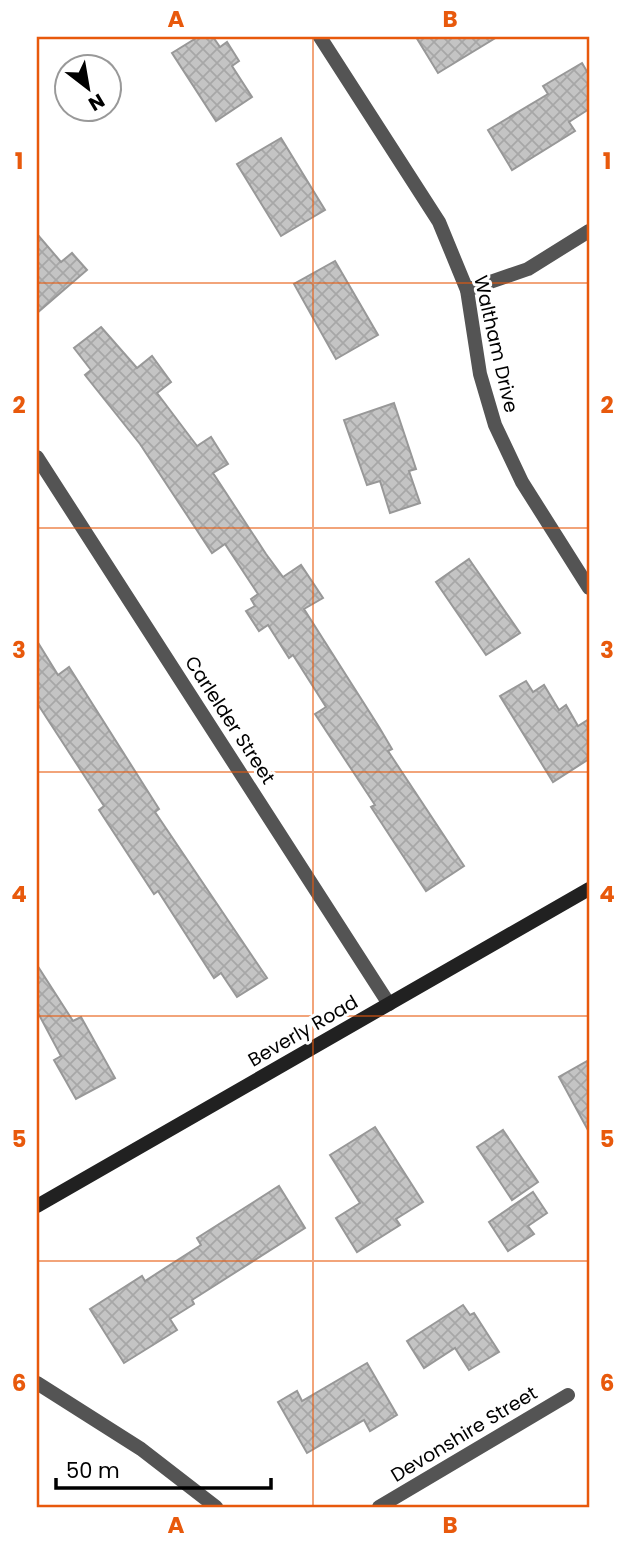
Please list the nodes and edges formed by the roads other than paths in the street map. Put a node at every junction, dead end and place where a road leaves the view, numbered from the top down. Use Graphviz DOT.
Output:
graph roads {
  1 [pos="320,37"];
  2 [pos="589,231"];
  3 [pos="467,290"];
  4 [pos="37,457"];
  5 [pos="589,588"];
  6 [pos="589,890"];
  7 [pos="389,1004"];
  8 [pos="37,1206"];
  9 [pos="37,1382"];
  10 [pos="568,1395"];
  11 [pos="216,1507"];
  12 [pos="379,1507"];
  1 -- 3 [label="street, Waltham Drive"];
  2 -- 3 [label="street"];
  3 -- 5 [label="street, Waltham Drive"];
  4 -- 7 [label="street, Carlelder Street"];
  6 -- 7 [label="street, Beverly Road"];
  7 -- 8 [label="street, Beverly Road"];
  9 -- 11 [label="street"];
  10 -- 12 [label="street, Devonshire Street"];
}
